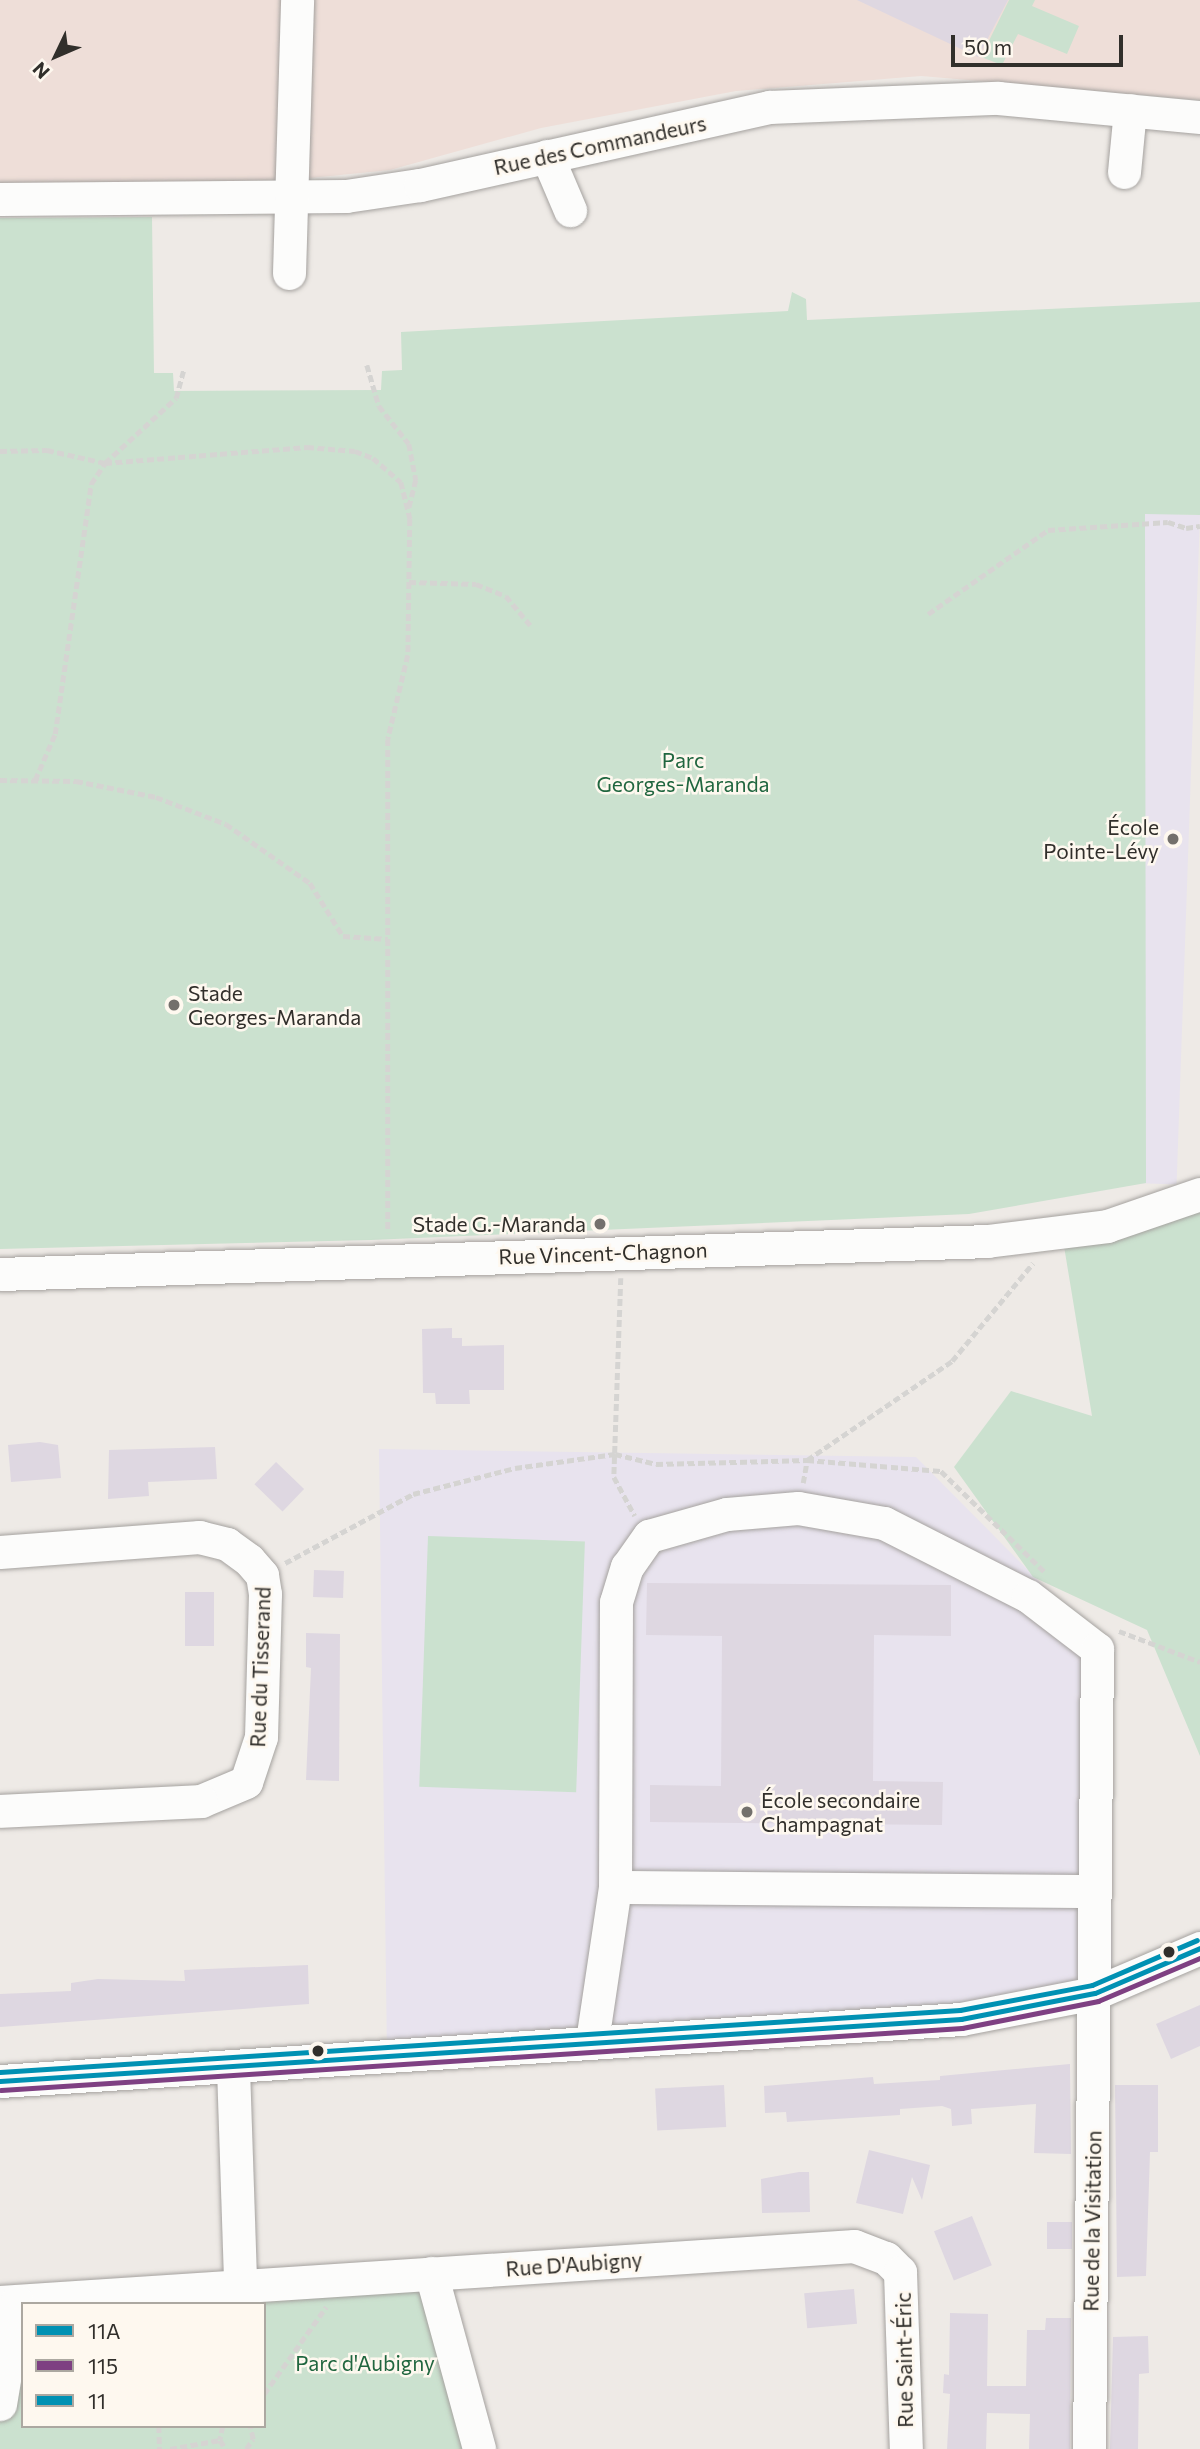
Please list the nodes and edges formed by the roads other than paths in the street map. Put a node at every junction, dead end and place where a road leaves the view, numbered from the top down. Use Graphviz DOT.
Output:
graph roads {
  1 [pos="298,0"];
  2 [pos="1130,110"];
  3 [pos="1200,117"];
  4 [pos="547,156"];
  5 [pos="1124,172"];
  6 [pos="290,198"];
  7 [pos="0,199"];
  8 [pos="570,210"];
  9 [pos="289,273"];
  10 [pos="1200,1194"];
  11 [pos="0,1274"];
  12 [pos="0,1552"];
  13 [pos="0,1811"];
  14 [pos="615,1887"];
  15 [pos="1091,1891"];
  16 [pos="1200,1948"];
  17 [pos="1095,1993"];
  18 [pos="592,2041"];
  19 [pos="233,2068"];
  20 [pos="0,2081"];
  21 [pos="900,2272"];
  22 [pos="431,2273"];
  23 [pos="240,2283"];
  24 [pos="8,2302"];
  25 [pos="0,2403"];
  26 [pos="479,2449"];
  27 [pos="906,2449"];
  28 [pos="1089,2449"];
  1 -- 6 [label="street"];
  2 -- 3 [label="street, Rue des Commandeurs"];
  2 -- 4 [label="street, Rue des Commandeurs"];
  2 -- 5 [label="street"];
  4 -- 6 [label="street, Rue des Commandeurs"];
  4 -- 8 [label="street"];
  6 -- 7 [label="street, Rue des Commandeurs"];
  6 -- 9 [label="street"];
  10 -- 11 [label="street, Rue Vincent-Chagnon"];
  12 -- 13 [label="street, Rue du Tisserand"];
  14 -- 15 [label="street"];
  14 -- 15 [label="street, Rue de la Visitation"];
  14 -- 18 [label="street"];
  15 -- 17 [label="street, Rue de la Visitation"];
  16 -- 17 [label="street"];
  17 -- 18 [label="street"];
  17 -- 28 [label="street, Rue de la Visitation"];
  18 -- 19 [label="street"];
  19 -- 20 [label="street"];
  19 -- 23 [label="street"];
  21 -- 22 [label="street, Rue D'Aubigny"];
  21 -- 27 [label="street, Rue Saint-Éric"];
  22 -- 23 [label="street, Rue D'Aubigny"];
  22 -- 26 [label="street"];
  23 -- 24 [label="street, Rue D'Aubigny"];
  24 -- 25 [label="street"];
}
